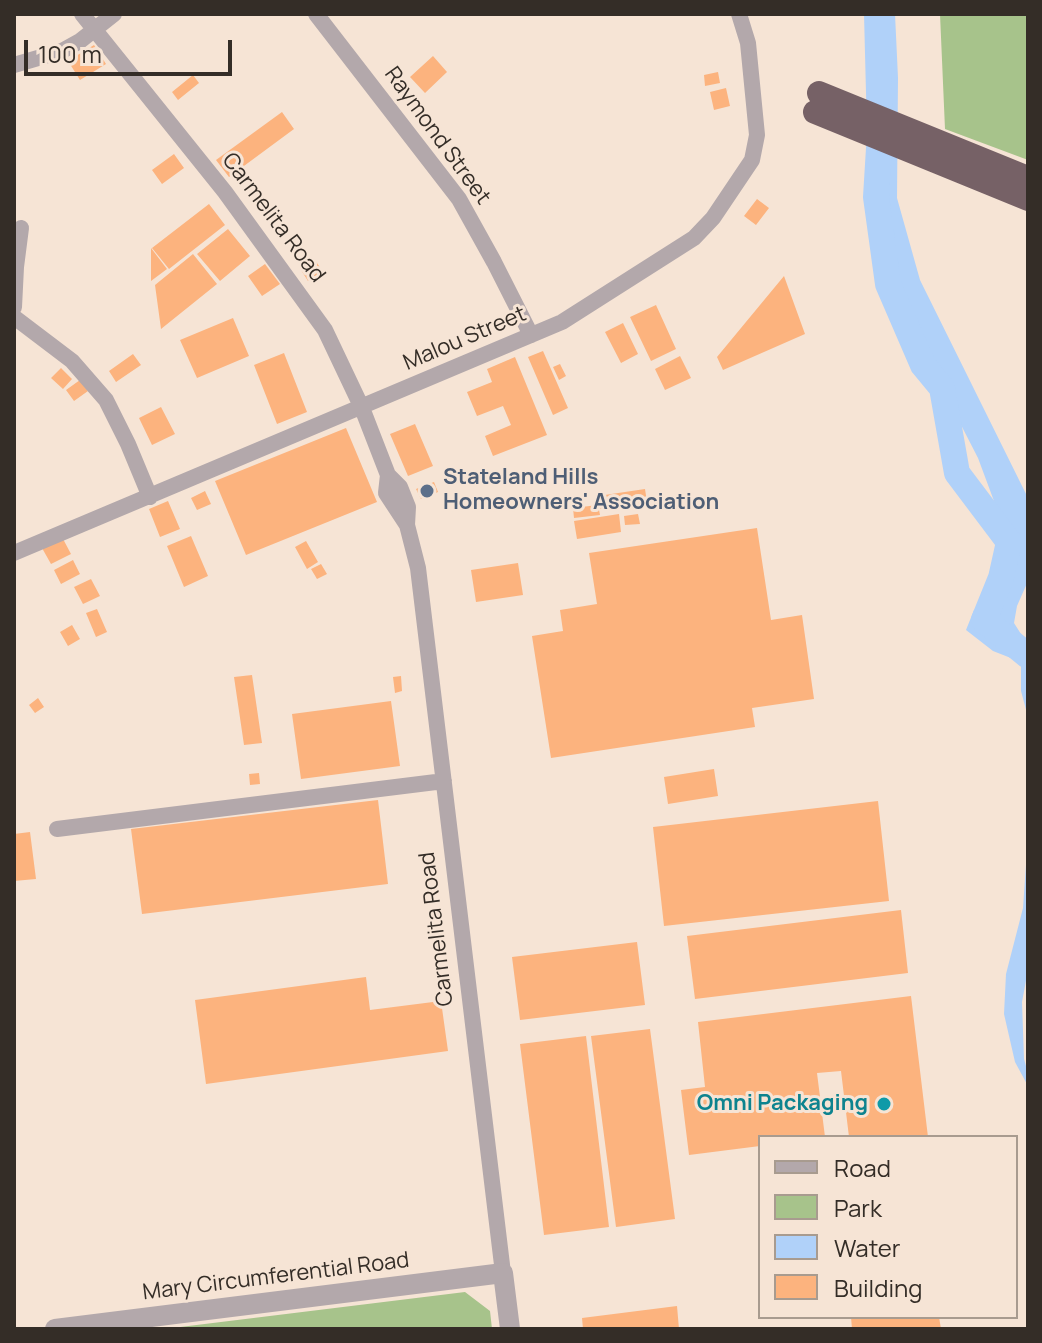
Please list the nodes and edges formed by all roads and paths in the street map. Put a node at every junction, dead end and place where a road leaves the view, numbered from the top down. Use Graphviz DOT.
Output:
graph roads {
  1 [pos="82,14"];
  2 [pos="114,14"];
  3 [pos="316,14"];
  4 [pos="739,14"];
  5 [pos="95,30"];
  6 [pos="14,65"];
  7 [pos="1028,178"];
  8 [pos="1028,199"];
  9 [pos="21,228"];
  10 [pos="14,307"];
  11 [pos="14,317"];
  12 [pos="531,335"];
  13 [pos="362,408"];
  14 [pos="150,497"];
  15 [pos="14,553"];
  16 [pos="444,781"];
  17 [pos="57,829"];
  18 [pos="503,1273"];
  19 [pos="55,1329"];
  20 [pos="510,1329"];
  1 -- 5 [label="street, Carmelita Road"];
  2 -- 5 [label="street"];
  3 -- 12 [label="street, Raymond Street"];
  4 -- 12 [label="street, Malou Street"];
  5 -- 6 [label="street"];
  5 -- 13 [label="street, Carmelita Road"];
  7 -- 8 [label="highway"];
  9 -- 10 [label="street"];
  11 -- 14 [label="street"];
  12 -- 13 [label="street, Malou Street"];
  13 -- 14 [label="street, Malou Street"];
  13 -- 16 [label="street, Carmelita Road"];
  14 -- 15 [label="street, Malou Street"];
  16 -- 17 [label="street"];
  16 -- 18 [label="street, Carmelita Road"];
  18 -- 19 [label="street, Mary Circumferential Road"];
  18 -- 20 [label="street, Carmelita Road"];
}
